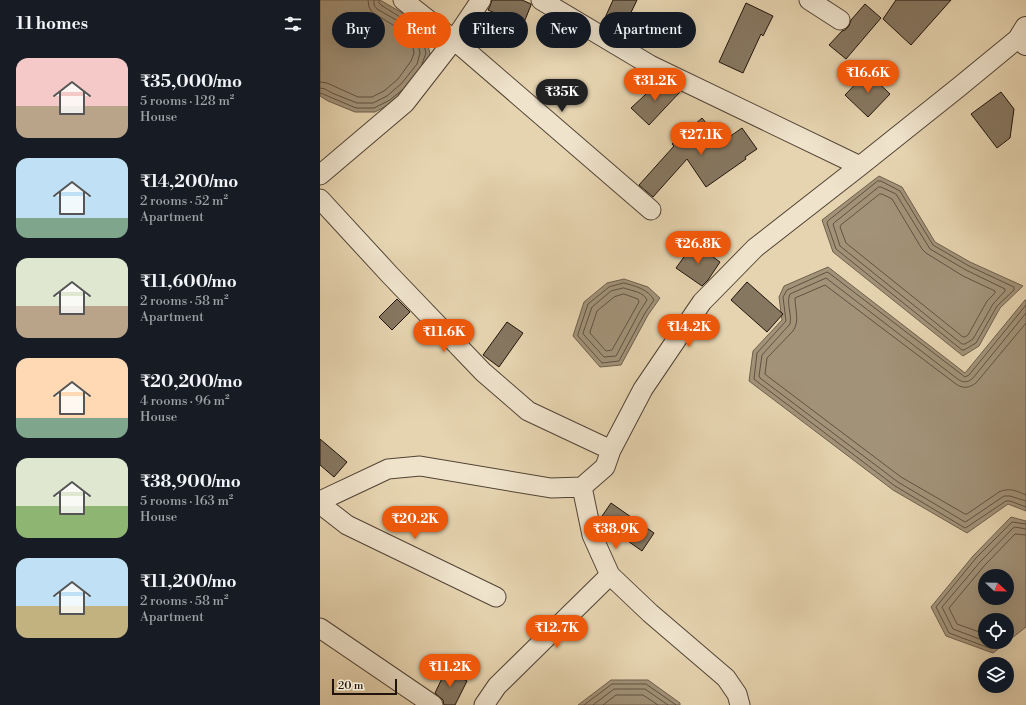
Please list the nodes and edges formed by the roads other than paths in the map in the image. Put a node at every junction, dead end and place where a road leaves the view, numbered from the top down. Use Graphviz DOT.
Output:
graph roads {
  1 [pos="403,0"];
  2 [pos="481,0"];
  3 [pos="542,0"];
  4 [pos="809,0"];
  5 [pos="840,20"];
  6 [pos="1024,36"];
  7 [pos="454,40"];
  8 [pos="860,166"];
  9 [pos="320,175"];
  10 [pos="320,199"];
  11 [pos="651,210"];
  12 [pos="611,450"];
  13 [pos="582,487"];
  14 [pos="320,501"];
  15 [pos="320,504"];
  16 [pos="610,576"];
  17 [pos="496,597"];
  18 [pos="320,628"];
  19 [pos="433,705"];
  20 [pos="484,705"];
  21 [pos="740,705"];
  1 -- 7 [label="street"];
  2 -- 7 [label="street"];
  3 -- 8 [label="street"];
  4 -- 5 [label="street"];
  6 -- 8 [label="street"];
  7 -- 9 [label="street"];
  7 -- 11 [label="street"];
  8 -- 12 [label="street"];
  10 -- 12 [label="street"];
  12 -- 13 [label="street"];
  13 -- 14 [label="street"];
  13 -- 16 [label="street"];
  15 -- 17 [label="street"];
  16 -- 20 [label="street"];
  16 -- 21 [label="street"];
  18 -- 19 [label="street"];
}
